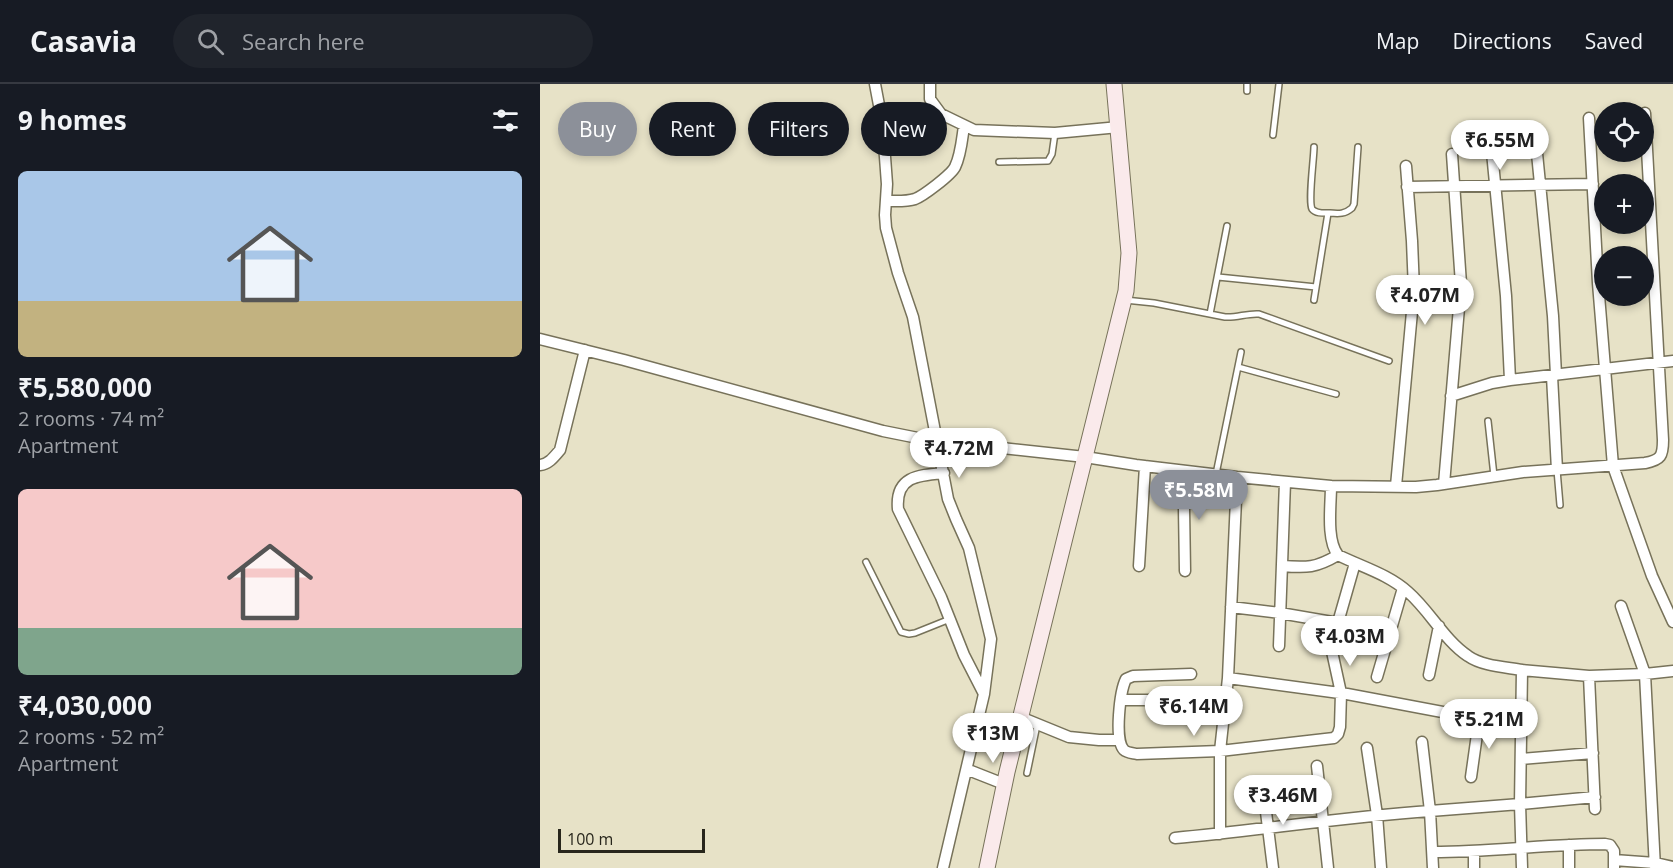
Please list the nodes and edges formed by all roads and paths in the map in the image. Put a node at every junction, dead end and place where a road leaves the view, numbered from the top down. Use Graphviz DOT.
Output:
graph roads {
  1 [pos="875,84"];
  2 [pos="930,84"];
  3 [pos="1114,84"];
  4 [pos="1248,84"];
  5 [pos="1279,84"];
  6 [pos="1247,91"];
  7 [pos="1589,118"];
  8 [pos="964,126"];
  9 [pos="1119,127"];
  10 [pos="1055,133"];
  11 [pos="1535,133"];
  12 [pos="1273,135"];
  13 [pos="1491,141"];
  14 [pos="1314,147"];
  15 [pos="1358,147"];
  16 [pos="1452,154"];
  17 [pos="999,162"];
  18 [pos="1648,162"];
  19 [pos="1406,166"];
  20 [pos="1540,184"];
  21 [pos="1593,184"];
  22 [pos="1495,185"];
  23 [pos="1454,186"];
  24 [pos="1407,187"];
  25 [pos="886,201"];
  26 [pos="1328,213"];
  27 [pos="1227,226"];
  28 [pos="1218,277"];
  29 [pos="1316,286"];
  30 [pos="1124,300"];
  31 [pos="1314,300"];
  32 [pos="1210,314"];
  33 [pos="540,339"];
  34 [pos="585,350"];
  35 [pos="1241,352"];
  36 [pos="1389,361"];
  37 [pos="1673,361"];
  38 [pos="1659,363"];
  39 [pos="1238,367"];
  40 [pos="1606,369"];
  41 [pos="1554,375"];
  42 [pos="1510,380"];
  43 [pos="1335,394"];
  44 [pos="1451,396"];
  45 [pos="1488,421"];
  46 [pos="938,440"];
  47 [pos="1085,457"];
  48 [pos="540,465"];
  49 [pos="1613,465"];
  50 [pos="1145,466"];
  51 [pos="1557,470"];
  52 [pos="1186,471"];
  53 [pos="944,473"];
  54 [pos="1216,474"];
  55 [pos="1494,476"];
  56 [pos="1237,477"];
  57 [pos="1285,482"];
  58 [pos="1444,484"];
  59 [pos="1331,486"];
  60 [pos="1396,486"];
  61 [pos="1560,505"];
  62 [pos="1338,555"];
  63 [pos="866,562"];
  64 [pos="1355,563"];
  65 [pos="1139,566"];
  66 [pos="1282,566"];
  67 [pos="1185,571"];
  68 [pos="1403,588"];
  69 [pos="1621,606"];
  70 [pos="1231,608"];
  71 [pos="1280,613"];
  72 [pos="950,618"];
  73 [pos="1673,621"];
  74 [pos="1338,623"];
  75 [pos="1439,626"];
  76 [pos="1279,646"];
  77 [pos="1522,670"];
  78 [pos="1673,671"];
  79 [pos="1191,674"];
  80 [pos="1645,674"];
  81 [pos="1429,675"];
  82 [pos="1590,676"];
  83 [pos="1377,677"];
  84 [pos="1228,678"];
  85 [pos="1341,693"];
  86 [pos="984,694"];
  87 [pos="1121,700"];
  88 [pos="1178,700"];
  89 [pos="1020,717"];
  90 [pos="1479,720"];
  91 [pos="1037,724"];
  92 [pos="1521,730"];
  93 [pos="1119,740"];
  94 [pos="1422,742"];
  95 [pos="1367,748"];
  96 [pos="1220,751"];
  97 [pos="1593,753"];
  98 [pos="1521,759"];
  99 [pos="1317,766"];
  100 [pos="971,771"];
  101 [pos="1028,773"];
  102 [pos="1471,777"];
  103 [pos="1004,784"];
  104 [pos="1263,788"];
  105 [pos="1595,797"];
  106 [pos="1520,804"];
  107 [pos="1595,810"];
  108 [pos="1430,811"];
  109 [pos="1377,815"];
  110 [pos="1323,822"];
  111 [pos="1269,829"];
  112 [pos="1220,834"];
  113 [pos="1175,838"];
  114 [pos="1569,845"];
  115 [pos="1522,849"];
  116 [pos="1433,852"];
  117 [pos="1474,852"];
  118 [pos="1614,864"];
  119 [pos="1655,866"];
  120 [pos="1673,867"];
  121 [pos="943,868"];
  122 [pos="987,868"];
  123 [pos="1273,868"];
  124 [pos="1328,868"];
  125 [pos="1381,868"];
  126 [pos="1433,868"];
  127 [pos="1474,868"];
  128 [pos="1522,868"];
  129 [pos="1569,868"];
  1 -- 25 [label="street"];
  2 -- 8 [label="street"];
  3 -- 9 [label="main road"];
  4 -- 6 [label="lane"];
  5 -- 12 [label="lane"];
  7 -- 21 [label="street"];
  8 -- 10 [label="street"];
  8 -- 25 [label="street"];
  9 -- 10 [label="street"];
  9 -- 30 [label="main road"];
  10 -- 17 [label="lane"];
  11 -- 20 [label="street"];
  13 -- 22 [label="street"];
  14 -- 26 [label="lane"];
  15 -- 26 [label="lane"];
  16 -- 23 [label="street"];
  18 -- 38 [label="street"];
  19 -- 24 [label="street"];
  20 -- 21 [label="street"];
  20 -- 22 [label="street"];
  20 -- 41 [label="street"];
  21 -- 40 [label="street"];
  22 -- 23 [label="street"];
  22 -- 42 [label="street"];
  23 -- 24 [label="street"];
  23 -- 44 [label="street"];
  24 -- 60 [label="street"];
  25 -- 46 [label="street"];
  26 -- 29 [label="lane"];
  27 -- 28 [label="lane"];
  28 -- 29 [label="lane"];
  28 -- 32 [label="lane"];
  29 -- 31 [label="lane"];
  30 -- 32 [label="lane"];
  30 -- 47 [label="main road"];
  32 -- 36 [label="lane"];
  33 -- 34 [label="street"];
  34 -- 46 [label="street"];
  34 -- 48 [label="street"];
  35 -- 39 [label="lane"];
  37 -- 38 [label="street"];
  38 -- 40 [label="street"];
  38 -- 49 [label="street"];
  39 -- 43 [label="lane"];
  39 -- 54 [label="lane"];
  40 -- 41 [label="street"];
  40 -- 49 [label="street"];
  41 -- 42 [label="street"];
  41 -- 51 [label="street"];
  42 -- 44 [label="street"];
  44 -- 58 [label="street"];
  45 -- 55 [label="lane"];
  46 -- 47 [label="street"];
  46 -- 53 [label="street"];
  47 -- 50 [label="street"];
  47 -- 89 [label="main road"];
  49 -- 51 [label="street"];
  49 -- 73 [label="street"];
  50 -- 52 [label="street"];
  50 -- 65 [label="street"];
  51 -- 55 [label="street"];
  51 -- 61 [label="lane"];
  52 -- 54 [label="street"];
  52 -- 67 [label="street"];
  53 -- 72 [label="street"];
  53 -- 86 [label="street"];
  54 -- 56 [label="street"];
  55 -- 58 [label="street"];
  56 -- 57 [label="street"];
  56 -- 70 [label="street"];
  57 -- 59 [label="street"];
  57 -- 66 [label="street"];
  58 -- 60 [label="street"];
  59 -- 60 [label="street"];
  59 -- 62 [label="street"];
  62 -- 64 [label="street"];
  62 -- 66 [label="street"];
  63 -- 72 [label="lane"];
  64 -- 68 [label="street"];
  64 -- 74 [label="street"];
  66 -- 71 [label="street"];
  68 -- 75 [label="street"];
  68 -- 83 [label="street"];
  69 -- 80 [label="street"];
  70 -- 71 [label="street"];
  70 -- 84 [label="street"];
  71 -- 74 [label="street"];
  71 -- 76 [label="street"];
  72 -- 86 [label="street"];
  74 -- 85 [label="street"];
  75 -- 77 [label="street"];
  75 -- 81 [label="street"];
  77 -- 82 [label="street"];
  77 -- 92 [label="street"];
  78 -- 80 [label="street"];
  79 -- 87 [label="street"];
  80 -- 82 [label="street"];
  80 -- 119 [label="street"];
  82 -- 97 [label="street"];
  84 -- 85 [label="street"];
  84 -- 96 [label="street"];
  85 -- 90 [label="street"];
  85 -- 96 [label="street"];
  86 -- 121 [label="street"];
  87 -- 88 [label="street"];
  87 -- 93 [label="street"];
  89 -- 91 [label="street"];
  89 -- 103 [label="main road"];
  90 -- 92 [label="street"];
  90 -- 102 [label="street"];
  91 -- 93 [label="street"];
  91 -- 101 [label="lane"];
  92 -- 98 [label="street"];
  93 -- 96 [label="street"];
  94 -- 108 [label="street"];
  95 -- 109 [label="street"];
  96 -- 112 [label="street"];
  97 -- 98 [label="street"];
  97 -- 105 [label="street"];
  98 -- 106 [label="street"];
  99 -- 110 [label="street"];
  100 -- 103 [label="street"];
  103 -- 122 [label="main road"];
  104 -- 111 [label="street"];
  105 -- 106 [label="street"];
  105 -- 107 [label="street"];
  106 -- 108 [label="street"];
  106 -- 115 [label="street"];
  108 -- 109 [label="street"];
  108 -- 116 [label="street"];
  109 -- 110 [label="street"];
  109 -- 125 [label="street"];
  110 -- 111 [label="street"];
  110 -- 124 [label="street"];
  111 -- 112 [label="street"];
  111 -- 123 [label="street"];
  112 -- 113 [label="street"];
  114 -- 115 [label="street"];
  114 -- 118 [label="street"];
  114 -- 129 [label="street"];
  115 -- 117 [label="street"];
  115 -- 128 [label="street"];
  116 -- 117 [label="street"];
  116 -- 126 [label="street"];
  117 -- 127 [label="street"];
  118 -- 119 [label="street"];
  119 -- 120 [label="street"];
}
